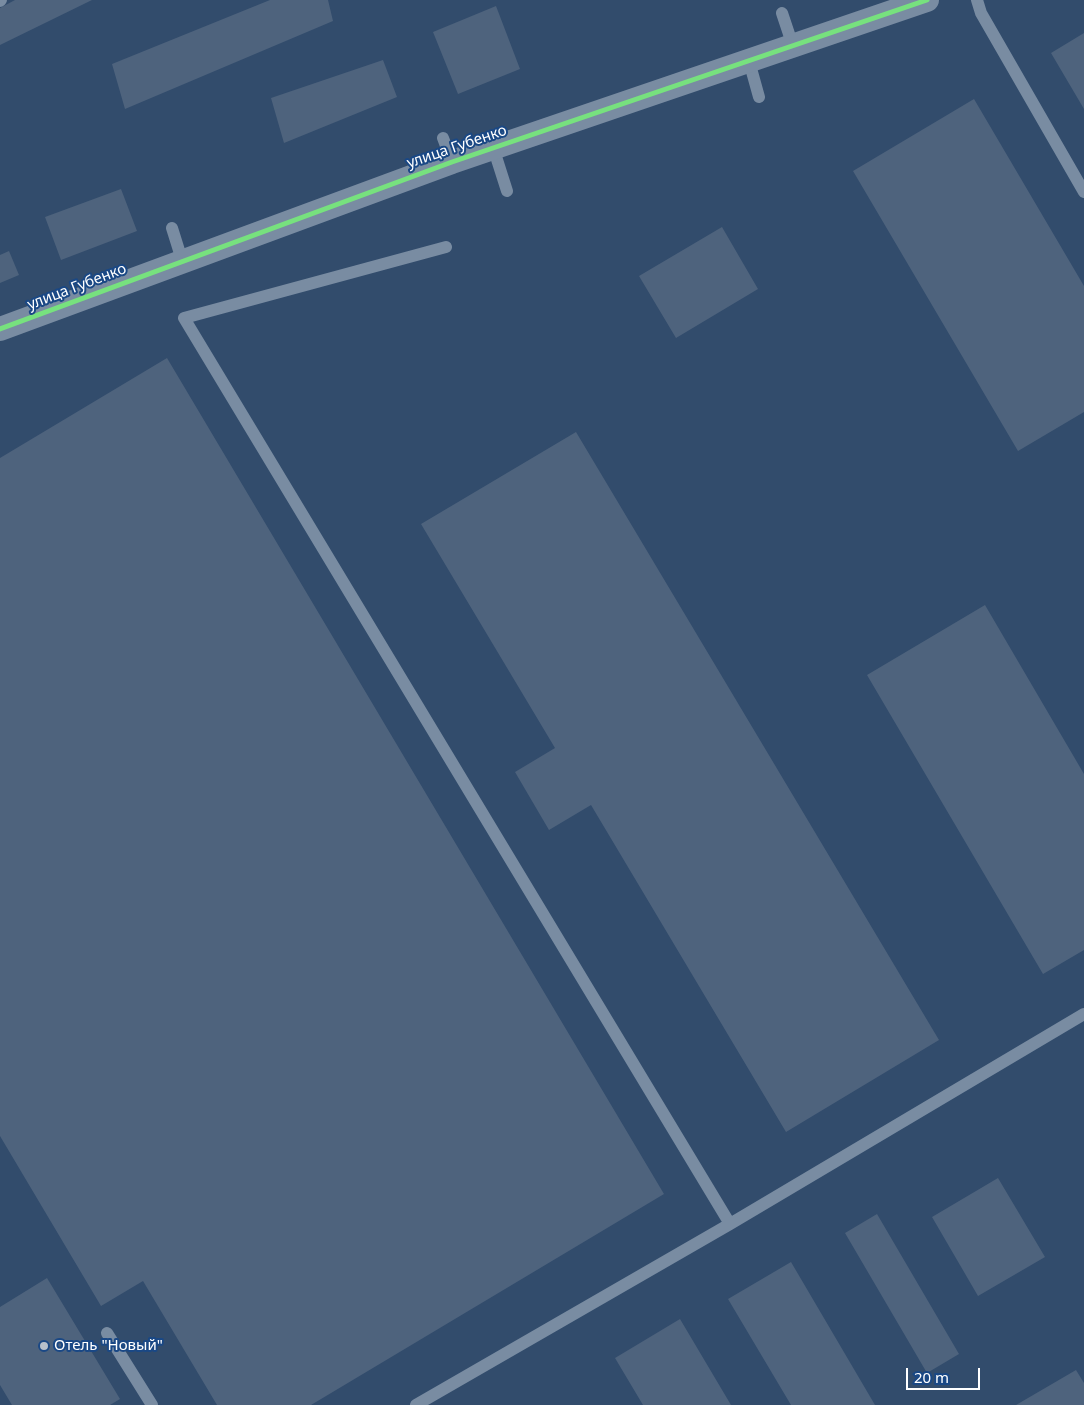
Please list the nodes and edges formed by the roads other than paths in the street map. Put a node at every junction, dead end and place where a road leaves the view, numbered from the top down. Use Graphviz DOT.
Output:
graph roads {
  1 [pos="927,0"];
  2 [pos="977,0"];
  3 [pos="782,13"];
  4 [pos="793,46"];
  5 [pos="749,61"];
  6 [pos="760,97"];
  7 [pos="443,138"];
  8 [pos="493,147"];
  9 [pos="452,162"];
  10 [pos="507,191"];
  11 [pos="1084,192"];
  12 [pos="172,228"];
  13 [pos="446,247"];
  14 [pos="182,260"];
  15 [pos="0,329"];
  16 [pos="1084,1014"];
  17 [pos="730,1224"];
  18 [pos="107,1333"];
  19 [pos="152,1405"];
  20 [pos="416,1405"];
  1 -- 4 [label="street, улица Губенко"];
  2 -- 11 [label="lane"];
  3 -- 4 [label="lane"];
  4 -- 5 [label="street, улица Губенко"];
  5 -- 6 [label="lane"];
  5 -- 8 [label="street, улица Губенко"];
  7 -- 9 [label="lane"];
  8 -- 9 [label="street, улица Губенко"];
  8 -- 10 [label="lane"];
  9 -- 14 [label="street, улица Губенко"];
  12 -- 14 [label="lane"];
  13 -- 17 [label="lane"];
  14 -- 15 [label="street, улица Губенко"];
  16 -- 17 [label="lane"];
  17 -- 20 [label="lane"];
  18 -- 19 [label="lane"];
}
